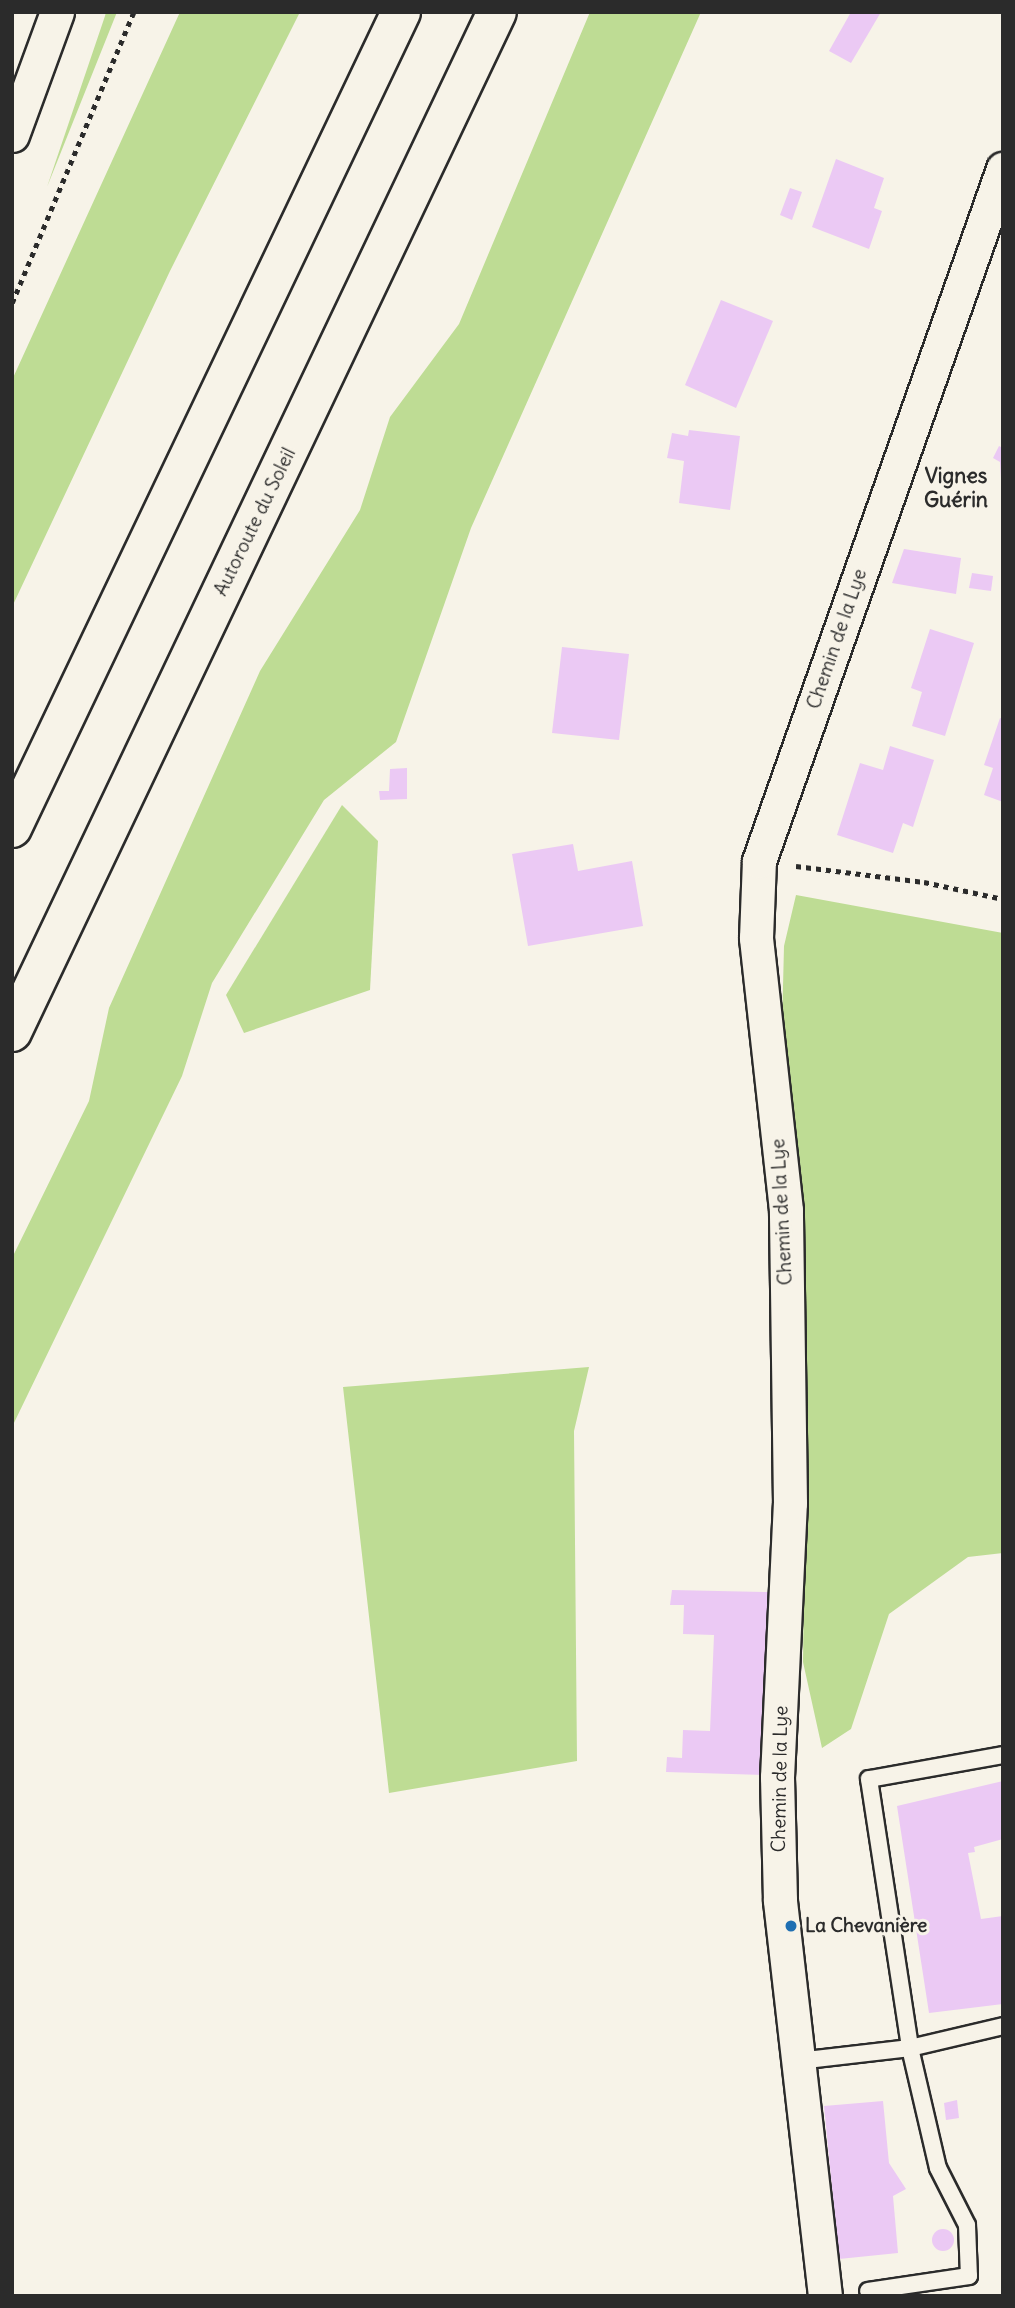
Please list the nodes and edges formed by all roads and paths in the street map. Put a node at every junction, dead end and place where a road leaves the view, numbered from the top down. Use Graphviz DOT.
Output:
graph roads {
  1 [pos="57,12"];
  2 [pos="134,12"];
  3 [pos="401,12"];
  4 [pos="498,12"];
  5 [pos="12,135"];
  6 [pos="1003,169"];
  7 [pos="12,303"];
  8 [pos="12,828"];
  9 [pos="759,861"];
  10 [pos="1003,899"];
  11 [pos="12,1032"];
  12 [pos="1003,1755"];
  13 [pos="1003,2026"];
  14 [pos="910,2048"];
  15 [pos="798,2062"];
  16 [pos="868,2291"];
  17 [pos="825,2296"];
  1 -- 5 [label="street"];
  2 -- 7 [label="path"];
  3 -- 8 [label="highway"];
  4 -- 11 [label="highway, Autoroute du Soleil"];
  6 -- 9 [label="street, Chemin de la Lye"];
  9 -- 10 [label="path"];
  9 -- 15 [label="street, Chemin de la Lye"];
  12 -- 14 [label="lane"];
  13 -- 14 [label="lane"];
  14 -- 15 [label="lane"];
  14 -- 16 [label="lane"];
  15 -- 17 [label="street, Chemin de la Lye"];
}
